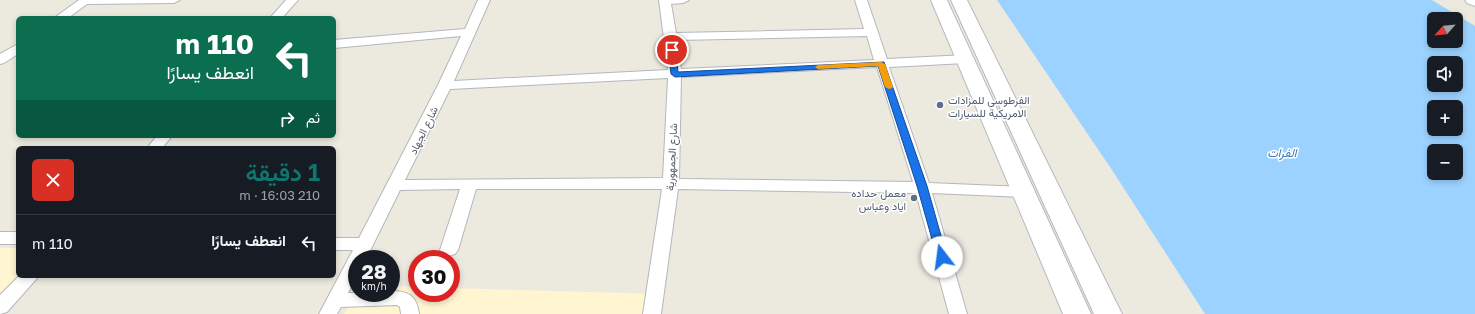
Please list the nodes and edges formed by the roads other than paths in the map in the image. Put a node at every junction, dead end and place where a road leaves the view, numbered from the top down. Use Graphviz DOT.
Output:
graph roads {
  1 [pos="174,0"];
  2 [pos="292,0"];
  3 [pos="484,0"];
  4 [pos="665,0"];
  5 [pos="684,0"];
  6 [pos="861,0"];
  7 [pos="940,0"];
  8 [pos="959,0"];
  9 [pos="85,1"];
  10 [pos="63,16"];
  11 [pos="278,16"];
  12 [pos="469,32"];
  13 [pos="871,32"];
  14 [pos="671,37"];
  15 [pos="336,44"];
  16 [pos="16,49"];
  17 [pos="966,59"];
  18 [pos="0,61"];
  19 [pos="16,61"];
  20 [pos="881,64"];
  21 [pos="675,74"];
  22 [pos="445,85"];
  23 [pos="993,122"];
  24 [pos="1017,123"];
  25 [pos="164,138"];
  26 [pos="156,146"];
  27 [pos="671,183"];
  28 [pos="396,184"];
  29 [pos="470,184"];
  30 [pos="922,186"];
  31 [pos="1024,192"];
  32 [pos="0,238"];
  33 [pos="16,238"];
  34 [pos="336,245"];
  35 [pos="350,250"];
  36 [pos="362,250"];
  37 [pos="449,250"];
  38 [pos="348,277"];
  39 [pos="28,278"];
  40 [pos="0,307"];
  41 [pos="332,307"];
  42 [pos="410,314"];
  43 [pos="652,314"];
  44 [pos="958,314"];
  45 [pos="1077,314"];
  46 [pos="1108,314"];
  1 -- 9 [label="street"];
  2 -- 11 [label="street"];
  3 -- 12 [label="street, شارع الجهاد"];
  4 -- 5 [label="street"];
  4 -- 14 [label="street, شارع الجمهورية"];
  6 -- 13 [label="street"];
  7 -- 17 [label="main road"];
  8 -- 24 [label="main road"];
  9 -- 10 [label="street"];
  12 -- 15 [label="street"];
  12 -- 22 [label="street, شارع الجهاد"];
  13 -- 14 [label="street"];
  13 -- 20 [label="street"];
  14 -- 21 [label="street, شارع الجمهورية"];
  16 -- 18 [label="street"];
  17 -- 20 [label="street"];
  17 -- 23 [label="main road"];
  18 -- 19 [label="street"];
  20 -- 21 [label="street"];
  20 -- 30 [label="street"];
  21 -- 22 [label="street"];
  21 -- 27 [label="street, شارع الجمهورية"];
  22 -- 28 [label="street, شارع الجهاد"];
  23 -- 24 [label="main road"];
  23 -- 31 [label="main road"];
  24 -- 46 [label="main road"];
  25 -- 26 [label="street"];
  27 -- 29 [label="street"];
  27 -- 30 [label="street"];
  27 -- 43 [label="street, شارع الجمهورية"];
  28 -- 29 [label="street"];
  28 -- 36 [label="street, شارع الجهاد"];
  29 -- 37 [label="street"];
  30 -- 31 [label="street"];
  30 -- 44 [label="street"];
  31 -- 45 [label="main road"];
  32 -- 33 [label="street"];
  34 -- 35 [label="street"];
  38 -- 41 [label="street, شارع الجهاد"];
  39 -- 40 [label="street"];
  41 -- 42 [label="street"];
}
